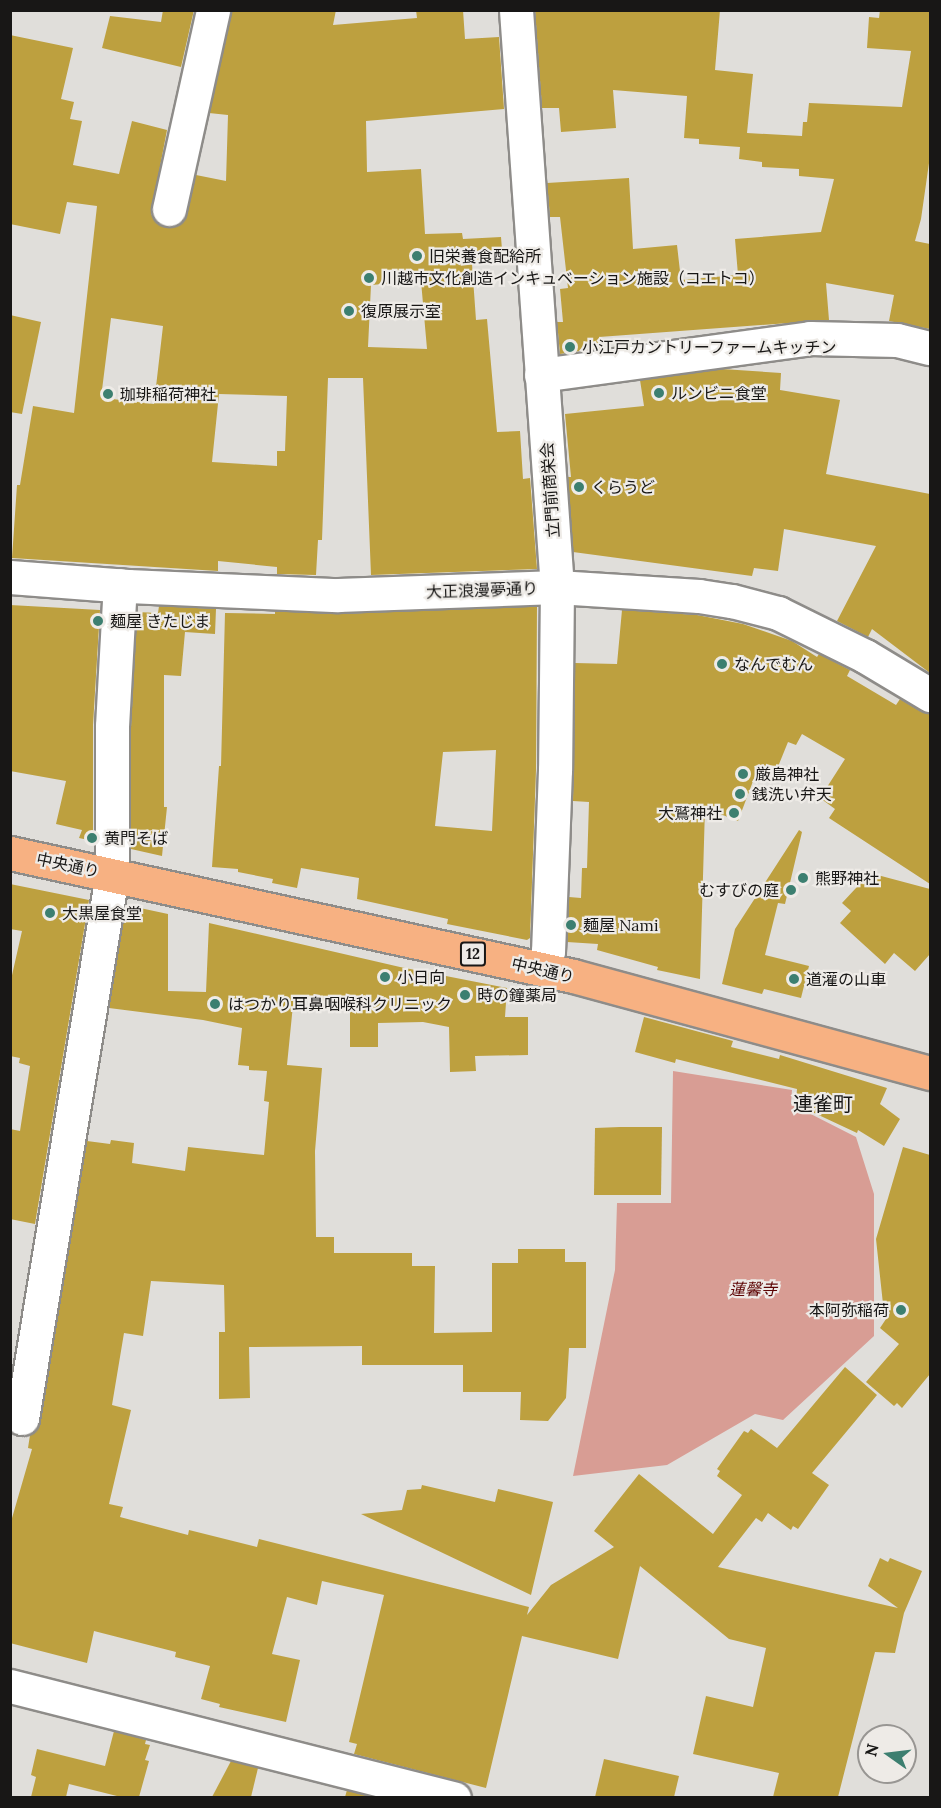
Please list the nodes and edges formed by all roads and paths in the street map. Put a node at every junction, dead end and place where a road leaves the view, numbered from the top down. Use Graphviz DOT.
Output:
graph roads {
  1 [pos="213,10"];
  2 [pos="516,10"];
  3 [pos="169,209"];
  4 [pos="930,348"];
  5 [pos="541,375"];
  6 [pos="10,578"];
  7 [pos="120,585"];
  8 [pos="557,587"];
  9 [pos="930,695"];
  10 [pos="10,853"];
  11 [pos="112,875"];
  12 [pos="544,970"];
  13 [pos="930,1073"];
  14 [pos="22,1418"];
  15 [pos="10,1686"];
  16 [pos="454,1797"];
  1 -- 3 [label="street"];
  2 -- 5 [label="street, 立門前商栄会"];
  4 -- 5 [label="street"];
  5 -- 8 [label="street, 立門前商栄会"];
  6 -- 7 [label="street, 大正浪漫夢通り"];
  7 -- 8 [label="street, 大正浪漫夢通り"];
  7 -- 11 [label="street"];
  8 -- 9 [label="street, 大正浪漫夢通り"];
  8 -- 12 [label="street, 立門前商栄会"];
  10 -- 11 [label="main road, 中央通り / 12"];
  11 -- 12 [label="main road, 中央通り / 12"];
  11 -- 14 [label="street"];
  12 -- 13 [label="main road, 中央通り / 12"];
  15 -- 16 [label="street"];
}
